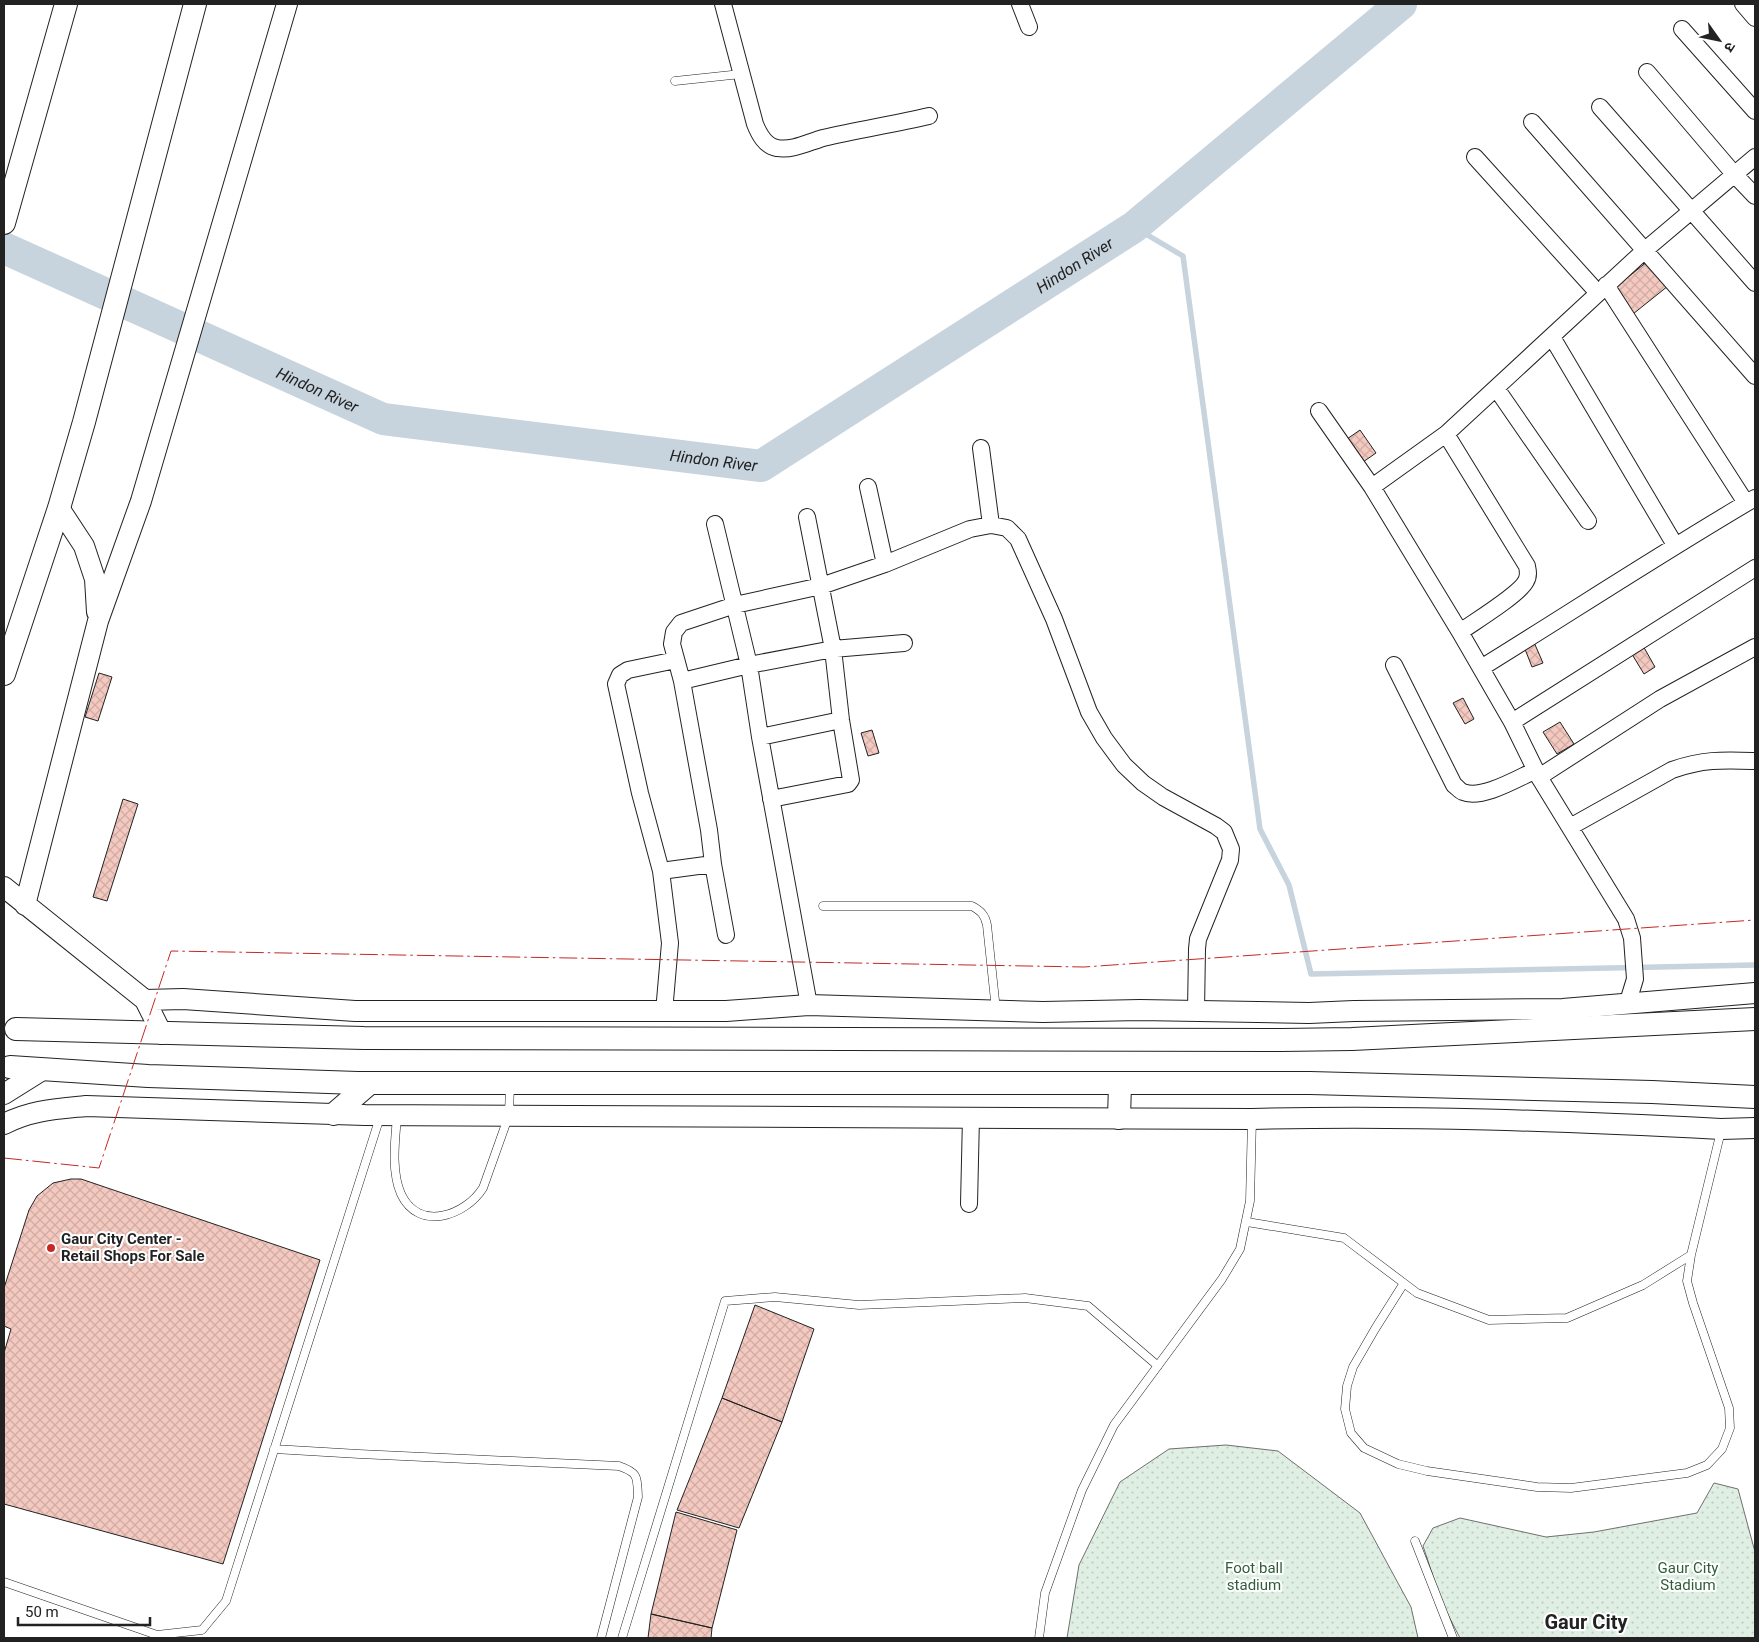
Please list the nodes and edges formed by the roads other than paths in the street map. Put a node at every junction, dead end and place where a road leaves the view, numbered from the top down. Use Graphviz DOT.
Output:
graph roads {
  1 [pos="66,4"];
  2 [pos="195,4"];
  3 [pos="287,4"];
  4 [pos="723,4"];
  5 [pos="1020,4"];
  6 [pos="1743,4"];
  7 [pos="1755,18"];
  8 [pos="1029,27"];
  9 [pos="1682,29"];
  10 [pos="1647,72"];
  11 [pos="741,74"];
  12 [pos="675,81"];
  13 [pos="1600,107"];
  14 [pos="1755,111"];
  15 [pos="929,116"];
  16 [pos="1532,122"];
  17 [pos="1475,157"];
  18 [pos="1755,157"];
  19 [pos="1734,174"];
  20 [pos="1755,196"];
  21 [pos="1691,211"];
  22 [pos="4,223"];
  23 [pos="1645,250"];
  24 [pos="1755,283"];
  25 [pos="1602,289"];
  26 [pos="1552,337"];
  27 [pos="1755,376"];
  28 [pos="1496,388"];
  29 [pos="1319,412"];
  30 [pos="1446,434"];
  31 [pos="981,448"];
  32 [pos="868,487"];
  33 [pos="1372,487"];
  34 [pos="1751,500"];
  35 [pos="59,508"];
  36 [pos="807,517"];
  37 [pos="1588,521"];
  38 [pos="715,524"];
  39 [pos="990,525"];
  40 [pos="1675,545"];
  41 [pos="885,564"];
  42 [pos="1755,568"];
  43 [pos="821,586"];
  44 [pos="735,605"];
  45 [pos="98,621"];
  46 [pos="1460,632"];
  47 [pos="904,643"];
  48 [pos="1755,647"];
  49 [pos="833,648"];
  50 [pos="676,660"];
  51 [pos="749,665"];
  52 [pos="1394,665"];
  53 [pos="1481,668"];
  54 [pos="4,674"];
  55 [pos="682,681"];
  56 [pos="841,720"];
  57 [pos="1512,722"];
  58 [pos="760,737"];
  59 [pos="1755,761"];
  60 [pos="1538,773"];
  61 [pos="771,799"];
  62 [pos="1570,827"];
  63 [pos="713,864"];
  64 [pos="661,871"];
  65 [pos="4,887"];
  66 [pos="25,905"];
  67 [pos="823,906"];
  68 [pos="726,936"];
  69 [pos="1755,994"];
  70 [pos="145,1000"];
  71 [pos="809,1005"];
  72 [pos="1627,1005"];
  73 [pos="996,1010"];
  74 [pos="1196,1011"];
  75 [pos="664,1012"];
  76 [pos="1755,1019"];
  77 [pos="16,1029"];
  78 [pos="162,1034"];
  79 [pos="10,1067"];
  80 [pos="44,1069"];
  81 [pos="370,1083"];
  82 [pos="510,1083"];
  83 [pos="1120,1084"];
  84 [pos="4,1094"];
  85 [pos="1755,1097"];
  86 [pos="334,1114"];
  87 [pos="389,1115"];
  88 [pos="509,1115"];
  89 [pos="971,1117"];
  90 [pos="1119,1118"];
  91 [pos="1252,1119"];
  92 [pos="4,1124"];
  93 [pos="1755,1128"];
  94 [pos="1721,1129"];
  95 [pos="969,1204"];
  96 [pos="1246,1222"];
  97 [pos="1691,1255"];
  98 [pos="1404,1283"];
  99 [pos="1158,1366"];
  100 [pos="274,1449"];
  101 [pos="1414,1540"];
  102 [pos="4,1582"];
  103 [pos="601,1638"];
  104 [pos="622,1638"];
  105 [pos="1039,1638"];
  106 [pos="1453,1638"];
  1 -- 22 [label="main road"];
  2 -- 35 [label="main road"];
  3 -- 45 [label="street"];
  4 -- 11 [label="street"];
  5 -- 8 [label="street"];
  6 -- 7 [label="street"];
  9 -- 14 [label="street"];
  10 -- 19 [label="street"];
  11 -- 12 [label="lane"];
  11 -- 15 [label="street"];
  13 -- 21 [label="street"];
  16 -- 23 [label="street"];
  17 -- 25 [label="street"];
  18 -- 19 [label="street"];
  19 -- 20 [label="street"];
  19 -- 21 [label="street"];
  21 -- 23 [label="street"];
  21 -- 24 [label="street"];
  23 -- 25 [label="street"];
  23 -- 27 [label="street"];
  25 -- 26 [label="street"];
  25 -- 34 [label="street"];
  26 -- 28 [label="street"];
  26 -- 40 [label="street"];
  28 -- 30 [label="street"];
  28 -- 37 [label="street"];
  29 -- 33 [label="street"];
  30 -- 33 [label="street"];
  30 -- 46 [label="street"];
  31 -- 39 [label="street"];
  32 -- 41 [label="street"];
  33 -- 46 [label="street"];
  34 -- 40 [label="street"];
  35 -- 45 [label="street"];
  35 -- 54 [label="main road"];
  36 -- 43 [label="street"];
  38 -- 44 [label="street"];
  39 -- 41 [label="street"];
  39 -- 74 [label="street"];
  40 -- 53 [label="street"];
  41 -- 43 [label="street"];
  42 -- 57 [label="street"];
  43 -- 44 [label="street"];
  43 -- 49 [label="street"];
  44 -- 50 [label="street"];
  44 -- 51 [label="street"];
  45 -- 66 [label="street"];
  46 -- 53 [label="street"];
  47 -- 49 [label="street"];
  48 -- 60 [label="street"];
  49 -- 51 [label="street"];
  49 -- 56 [label="street"];
  50 -- 55 [label="street"];
  50 -- 64 [label="street"];
  51 -- 55 [label="street"];
  51 -- 58 [label="street"];
  52 -- 60 [label="street"];
  53 -- 57 [label="street"];
  55 -- 63 [label="street"];
  56 -- 58 [label="street"];
  56 -- 61 [label="street"];
  57 -- 60 [label="street"];
  58 -- 61 [label="street"];
  59 -- 62 [label="street"];
  60 -- 62 [label="street"];
  61 -- 71 [label="street"];
  62 -- 72 [label="street"];
  63 -- 64 [label="street"];
  63 -- 68 [label="street"];
  64 -- 75 [label="street"];
  65 -- 66 [label="street"];
  66 -- 70 [label="street"];
  67 -- 73 [label="lane"];
  69 -- 72 [label="street"];
  70 -- 75 [label="street"];
  70 -- 78 [label="street"];
  71 -- 73 [label="street"];
  71 -- 75 [label="street"];
  72 -- 74 [label="street"];
  73 -- 74 [label="street"];
  76 -- 78 [label="main road"];
  77 -- 78 [label="main road"];
  79 -- 80 [label="main road"];
  80 -- 81 [label="main road"];
  80 -- 84 [label="street"];
  81 -- 82 [label="main road"];
  81 -- 86 [label="main road"];
  82 -- 83 [label="main road"];
  82 -- 88 [label="lane"];
  83 -- 85 [label="main road"];
  83 -- 90 [label="main road"];
  86 -- 87 [label="street"];
  86 -- 92 [label="street"];
  87 -- 88 [label="street"];
  87 -- 88 [label="lane"];
  87 -- 100 [label="lane"];
  88 -- 89 [label="street"];
  89 -- 90 [label="street"];
  89 -- 95 [label="street"];
  90 -- 91 [label="street"];
  91 -- 94 [label="street"];
  91 -- 96 [label="lane"];
  93 -- 94 [label="street"];
  94 -- 97 [label="lane"];
  96 -- 98 [label="lane"];
  96 -- 99 [label="lane"];
  97 -- 98 [label="lane"];
  97 -- 98 [label="lane"];
  99 -- 104 [label="lane"];
  99 -- 105 [label="lane"];
  100 -- 102 [label="lane"];
  100 -- 103 [label="lane"];
  101 -- 106 [label="lane"];
}
